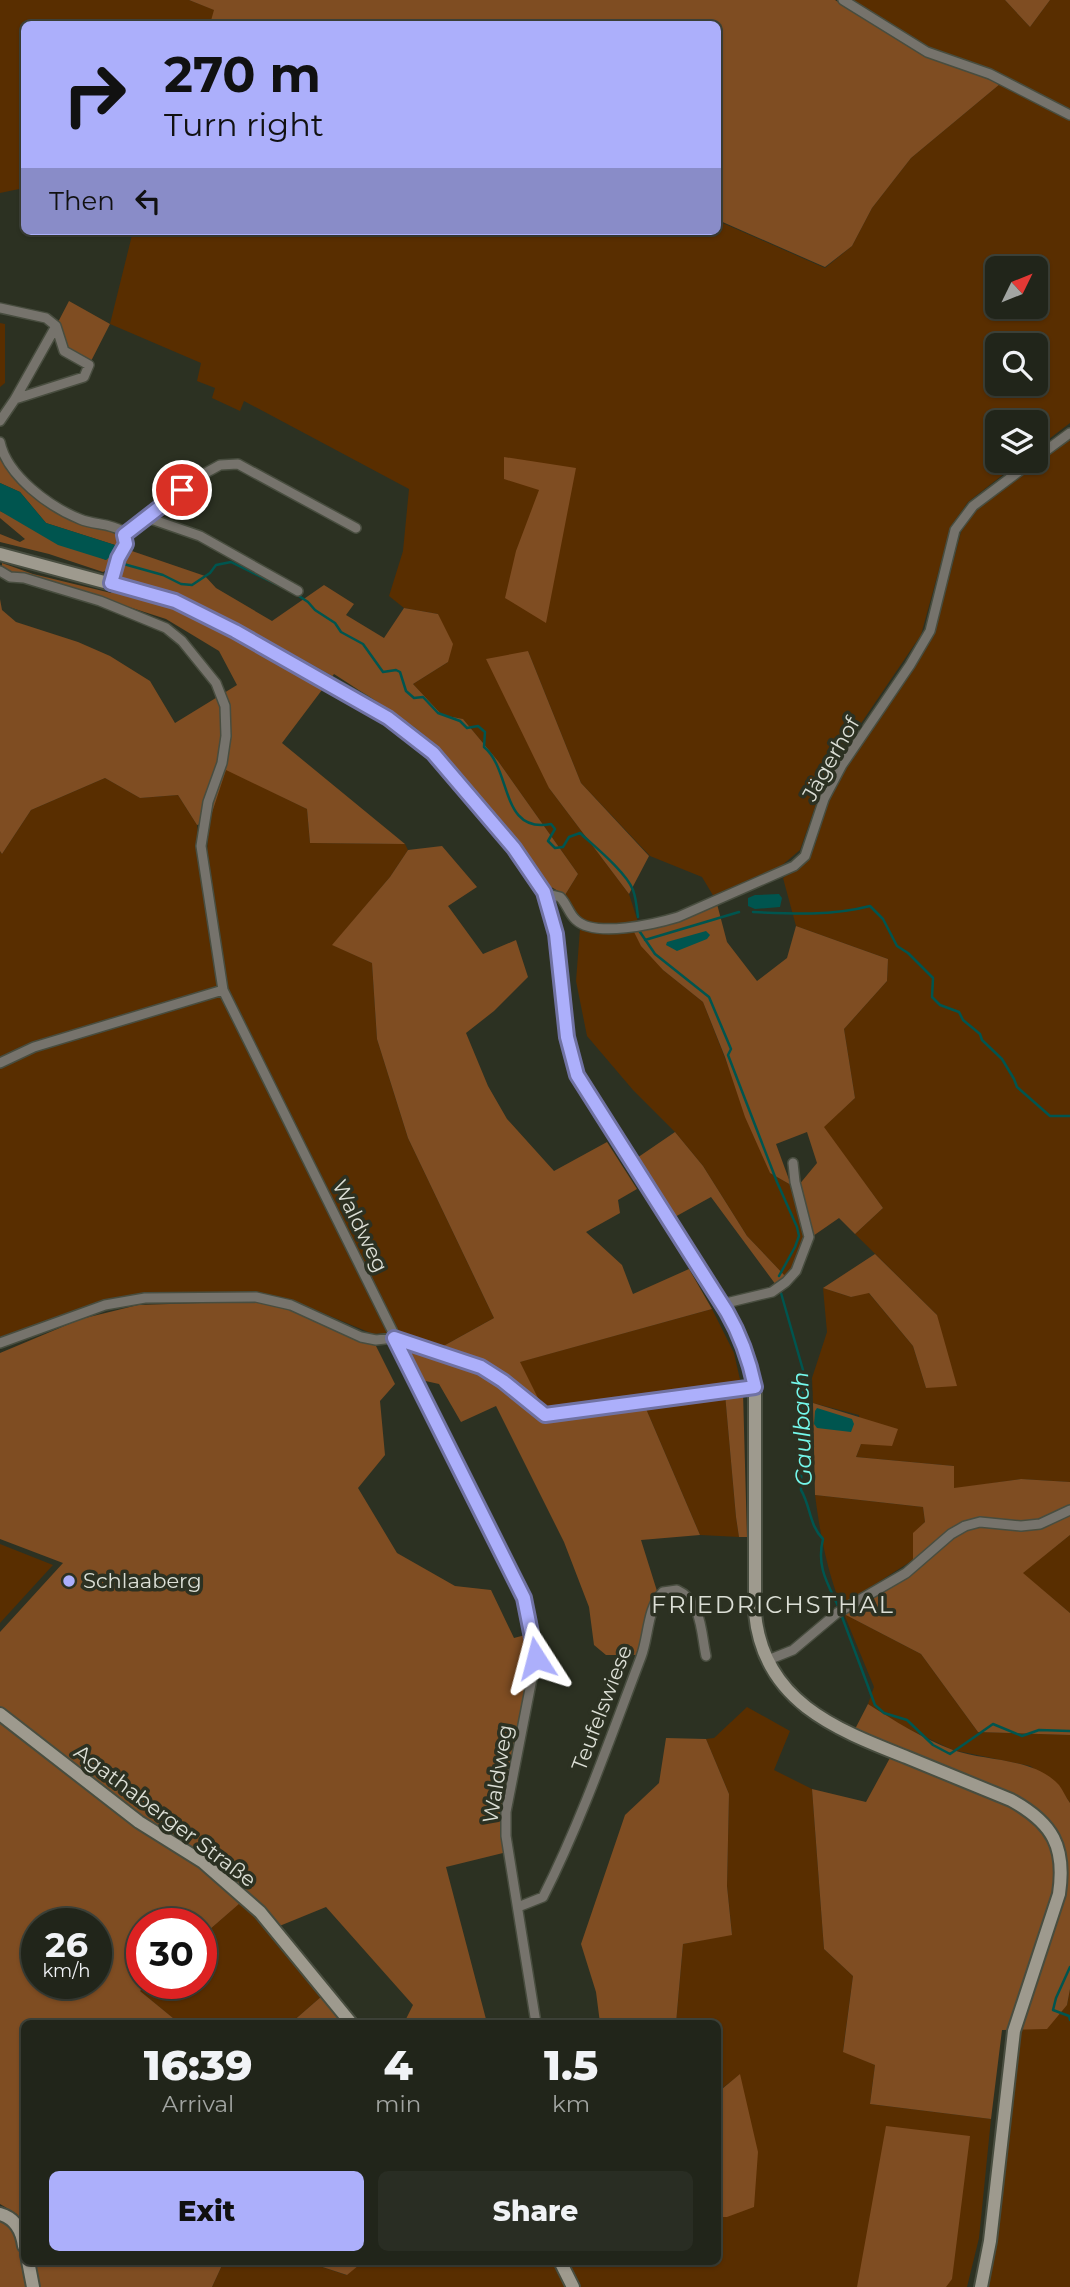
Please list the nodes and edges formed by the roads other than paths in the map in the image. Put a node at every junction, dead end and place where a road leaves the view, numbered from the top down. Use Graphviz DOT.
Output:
graph roads {
  1 [pos="843,0"];
  2 [pos="1070,115"];
  3 [pos="0,308"];
  4 [pos="55,326"];
  5 [pos="15,400"];
  6 [pos="0,421"];
  7 [pos="1070,433"];
  8 [pos="0,442"];
  9 [pos="1048,449"];
  10 [pos="1017,473"];
  11 [pos="148,518"];
  12 [pos="356,528"];
  13 [pos="124,535"];
  14 [pos="0,554"];
  15 [pos="0,571"];
  16 [pos="111,583"];
  17 [pos="298,591"];
  18 [pos="544,892"];
  19 [pos="223,990"];
  20 [pos="0,1063"];
  21 [pos="793,1163"];
  22 [pos="722,1304"];
  23 [pos="394,1338"];
  24 [pos="0,1343"];
  25 [pos="755,1387"];
  26 [pos="1070,1510"];
  27 [pos="706,1656"];
  28 [pos="768,1660"];
  29 [pos="0,1714"];
  30 [pos="519,1907"];
  31 [pos="349,2020"];
  32 [pos="536,2020"];
  33 [pos="0,2214"];
  34 [pos="21,2237"];
  35 [pos="29,2265"];
  36 [pos="562,2265"];
  37 [pos="33,2287"];
  38 [pos="573,2287"];
  39 [pos="981,2287"];
  1 -- 2 [label="street"];
  3 -- 4 [label="street"];
  4 -- 5 [label="street"];
  4 -- 5 [label="street"];
  5 -- 6 [label="street"];
  7 -- 9 [label="street"];
  8 -- 13 [label="street"];
  10 -- 18 [label="street, Jägerhof"];
  11 -- 12 [label="street"];
  11 -- 13 [label="street"];
  11 -- 17 [label="street"];
  13 -- 16 [label="street"];
  14 -- 16 [label="main road"];
  15 -- 19 [label="street, Waldweg"];
  16 -- 18 [label="main road"];
  18 -- 22 [label="main road"];
  19 -- 20 [label="street"];
  19 -- 23 [label="street, Waldweg"];
  21 -- 22 [label="street"];
  22 -- 25 [label="main road"];
  23 -- 24 [label="street"];
  23 -- 25 [label="street"];
  23 -- 30 [label="street, Waldweg"];
  25 -- 28 [label="main road"];
  26 -- 28 [label="street"];
  27 -- 30 [label="street, Teufelswiese"];
  28 -- 39 [label="main road"];
  29 -- 31 [label="main road, Agathaberger Straße"];
  30 -- 32 [label="street, Waldweg"];
  33 -- 34 [label="main road"];
  35 -- 37 [label="main road"];
  36 -- 38 [label="main road"];
}
